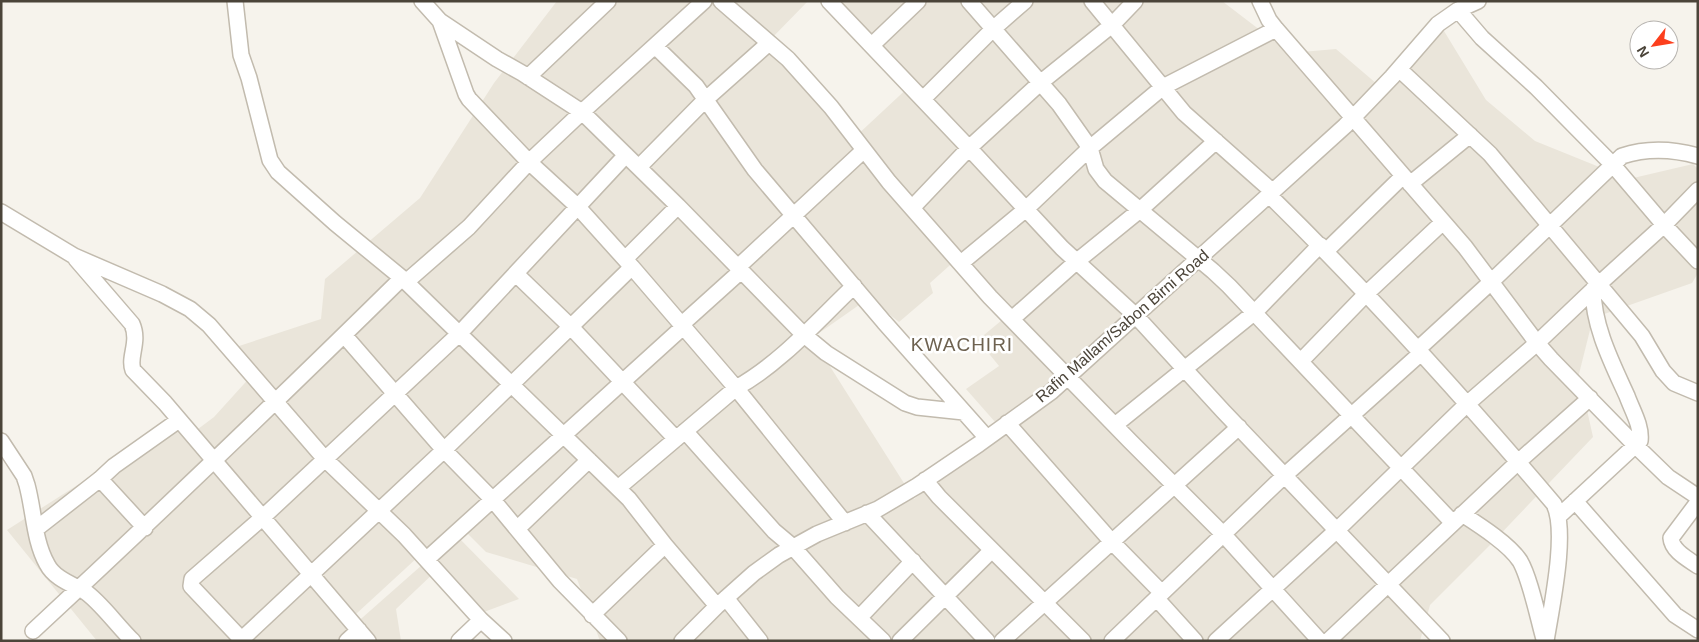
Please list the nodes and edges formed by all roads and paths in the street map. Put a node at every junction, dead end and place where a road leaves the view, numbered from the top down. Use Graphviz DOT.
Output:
graph roads {
  1 [pos="235,1"];
  2 [pos="422,1"];
  3 [pos="608,1"];
  4 [pos="704,1"];
  5 [pos="721,1"];
  6 [pos="829,1"];
  7 [pos="918,1"];
  8 [pos="969,1"];
  9 [pos="1025,1"];
  10 [pos="1092,1"];
  11 [pos="1135,1"];
  12 [pos="1260,1"];
  13 [pos="1478,1"];
  14 [pos="1458,10"];
  15 [pos="440,21"];
  16 [pos="1112,25"];
  17 [pos="993,29"];
  18 [pos="1276,29"];
  19 [pos="769,43"];
  20 [pos="655,46"];
  21 [pos="872,46"];
  22 [pos="1400,69"];
  23 [pos="528,77"];
  24 [pos="1040,83"];
  25 [pos="1163,87"];
  26 [pos="923,99"];
  27 [pos="705,100"];
  28 [pos="582,112"];
  29 [pos="1353,118"];
  30 [pos="1470,135"];
  31 [pos="1216,141"];
  32 [pos="969,148"];
  33 [pos="1090,148"];
  34 [pos="864,150"];
  35 [pos="626,155"];
  36 [pos="1698,156"];
  37 [pos="529,162"];
  38 [pos="1613,165"];
  39 [pos="639,167"];
  40 [pos="1407,180"];
  41 [pos="1698,190"];
  42 [pos="1271,193"];
  43 [pos="577,206"];
  44 [pos="678,206"];
  45 [pos="912,208"];
  46 [pos="1026,210"];
  47 [pos="1140,210"];
  48 [pos="1,212"];
  49 [pos="795,216"];
  50 [pos="1443,222"];
  51 [pos="1550,225"];
  52 [pos="1664,225"];
  53 [pos="1323,248"];
  54 [pos="74,256"];
  55 [pos="1199,259"];
  56 [pos="1698,261"];
  57 [pos="1076,262"];
  58 [pos="628,263"];
  59 [pos="961,263"];
  60 [pos="740,269"];
  61 [pos="516,274"];
  62 [pos="404,280"];
  63 [pos="1491,282"];
  64 [pos="854,286"];
  65 [pos="1596,287"];
  66 [pos="1366,294"];
  67 [pos="1255,312"];
  68 [pos="1136,316"];
  69 [pos="1012,318"];
  70 [pos="570,326"];
  71 [pos="682,326"];
  72 [pos="460,333"];
  73 [pos="803,334"];
  74 [pos="344,335"];
  75 [pos="1537,343"];
  76 [pos="1419,351"];
  77 [pos="1301,361"];
  78 [pos="1185,370"];
  79 [pos="1069,377"];
  80 [pos="623,382"];
  81 [pos="511,384"];
  82 [pos="736,388"];
  83 [pos="1698,393"];
  84 [pos="394,395"];
  85 [pos="1590,398"];
  86 [pos="276,402"];
  87 [pos="1466,404"];
  88 [pos="964,412"];
  89 [pos="1352,416"];
  90 [pos="179,420"];
  91 [pos="1007,423"];
  92 [pos="1116,425"];
  93 [pos="1239,427"];
  94 [pos="564,435"];
  95 [pos="680,435"];
  96 [pos="987,438"];
  97 [pos="1,441"];
  98 [pos="1635,445"];
  99 [pos="444,450"];
  100 [pos="324,459"];
  101 [pos="590,460"];
  102 [pos="214,461"];
  103 [pos="1518,462"];
  104 [pos="1400,467"];
  105 [pos="1285,475"];
  106 [pos="100,479"];
  107 [pos="925,480"];
  108 [pos="1175,485"];
  109 [pos="618,488"];
  110 [pos="1698,497"];
  111 [pos="493,500"];
  112 [pos="1575,501"];
  113 [pos="1698,502"];
  114 [pos="380,510"];
  115 [pos="867,513"];
  116 [pos="1558,517"];
  117 [pos="262,518"];
  118 [pos="1458,519"];
  119 [pos="845,523"];
  120 [pos="144,528"];
  121 [pos="36,529"];
  122 [pos="517,529"];
  123 [pos="1337,530"];
  124 [pos="1224,535"];
  125 [pos="1112,542"];
  126 [pos="665,545"];
  127 [pos="793,548"];
  128 [pos="992,550"];
  129 [pos="427,559"];
  130 [pos="913,561"];
  131 [pos="1698,566"];
  132 [pos="310,573"];
  133 [pos="1389,584"];
  134 [pos="1272,588"];
  135 [pos="78,589"];
  136 [pos="945,595"];
  137 [pos="1160,596"];
  138 [pos="722,602"];
  139 [pos="1044,602"];
  140 [pos="592,614"];
  141 [pos="859,618"];
  142 [pos="481,620"];
  143 [pos="1698,630"];
  144 [pos="32,631"];
  145 [pos="363,636"];
  146 [pos="243,640"];
  147 [pos="1440,640"];
  148 [pos="133,641"];
  149 [pos="347,641"];
  150 [pos="459,641"];
  151 [pos="504,641"];
  152 [pos="619,641"];
  153 [pos="682,641"];
  154 [pos="760,641"];
  155 [pos="883,641"];
  156 [pos="900,641"];
  157 [pos="987,641"];
  158 [pos="1002,641"];
  159 [pos="1083,641"];
  160 [pos="1112,641"];
  161 [pos="1195,641"];
  162 [pos="1216,641"];
  163 [pos="1320,641"];
  164 [pos="1328,641"];
  165 [pos="1545,641"];
  1 -- 62 [label="street"];
  2 -- 15 [label="street"];
  3 -- 23 [label="street"];
  4 -- 20 [label="street"];
  5 -- 19 [label="street"];
  6 -- 21 [label="street"];
  7 -- 21 [label="street"];
  8 -- 17 [label="street"];
  9 -- 17 [label="street"];
  10 -- 16 [label="street"];
  11 -- 16 [label="street"];
  12 -- 18 [label="street"];
  13 -- 14 [label="street, Rafin Mallam/Sabon Birni Road"];
  14 -- 22 [label="street, Rafin Mallam/Sabon Birni Road"];
  14 -- 38 [label="street"];
  15 -- 23 [label="street"];
  15 -- 37 [label="street"];
  16 -- 24 [label="street"];
  16 -- 25 [label="street"];
  17 -- 24 [label="street"];
  17 -- 26 [label="street"];
  18 -- 25 [label="street"];
  18 -- 29 [label="street"];
  19 -- 27 [label="street"];
  19 -- 34 [label="street"];
  20 -- 27 [label="street"];
  20 -- 28 [label="street"];
  21 -- 26 [label="street"];
  22 -- 29 [label="street, Rafin Mallam/Sabon Birni Road"];
  22 -- 30 [label="street"];
  23 -- 28 [label="street"];
  24 -- 32 [label="street"];
  24 -- 33 [label="street"];
  25 -- 31 [label="street"];
  25 -- 33 [label="street"];
  26 -- 32 [label="street"];
  27 -- 39 [label="street"];
  27 -- 49 [label="street"];
  28 -- 35 [label="street"];
  28 -- 37 [label="street"];
  29 -- 40 [label="street"];
  29 -- 42 [label="street, Rafin Mallam/Sabon Birni Road"];
  30 -- 40 [label="street"];
  30 -- 51 [label="street"];
  31 -- 42 [label="street"];
  31 -- 47 [label="street"];
  32 -- 45 [label="street"];
  32 -- 46 [label="street"];
  33 -- 46 [label="street"];
  33 -- 47 [label="street"];
  34 -- 45 [label="street"];
  34 -- 49 [label="street"];
  35 -- 39 [label="street"];
  35 -- 43 [label="street"];
  36 -- 38 [label="street"];
  37 -- 43 [label="street"];
  37 -- 62 [label="street"];
  38 -- 51 [label="street"];
  38 -- 52 [label="street"];
  39 -- 44 [label="street"];
  40 -- 50 [label="street"];
  40 -- 53 [label="street"];
  41 -- 52 [label="street"];
  42 -- 53 [label="street"];
  42 -- 55 [label="street, Rafin Mallam/Sabon Birni Road"];
  43 -- 58 [label="street"];
  43 -- 61 [label="street"];
  44 -- 58 [label="street"];
  44 -- 60 [label="street"];
  45 -- 59 [label="street"];
  46 -- 57 [label="street"];
  46 -- 59 [label="street"];
  47 -- 55 [label="street"];
  47 -- 57 [label="street"];
  48 -- 54 [label="street"];
  49 -- 60 [label="street"];
  49 -- 64 [label="street"];
  50 -- 63 [label="street"];
  50 -- 66 [label="street"];
  51 -- 63 [label="street"];
  51 -- 65 [label="street"];
  52 -- 56 [label="street"];
  52 -- 65 [label="street"];
  53 -- 66 [label="street"];
  53 -- 67 [label="street"];
  54 -- 86 [label="street"];
  54 -- 90 [label="street"];
  55 -- 67 [label="street"];
  55 -- 68 [label="street, Rafin Mallam/Sabon Birni Road"];
  57 -- 68 [label="street"];
  57 -- 69 [label="street"];
  58 -- 70 [label="street"];
  58 -- 71 [label="street"];
  59 -- 69 [label="street"];
  60 -- 71 [label="street"];
  60 -- 73 [label="street"];
  61 -- 70 [label="street"];
  61 -- 72 [label="street"];
  62 -- 72 [label="street"];
  62 -- 74 [label="street"];
  63 -- 75 [label="street"];
  63 -- 76 [label="street"];
  64 -- 73 [label="street"];
  64 -- 88 [label="street"];
  65 -- 75 [label="street"];
  65 -- 83 [label="street"];
  65 -- 98 [label="street"];
  66 -- 76 [label="street"];
  66 -- 77 [label="street"];
  67 -- 77 [label="street"];
  67 -- 78 [label="street"];
  68 -- 78 [label="street"];
  68 -- 79 [label="street, Rafin Mallam/Sabon Birni Road"];
  69 -- 79 [label="street"];
  70 -- 80 [label="street"];
  70 -- 81 [label="street"];
  71 -- 80 [label="street"];
  71 -- 82 [label="street"];
  72 -- 81 [label="street"];
  72 -- 84 [label="street"];
  73 -- 82 [label="street"];
  73 -- 88 [label="street"];
  74 -- 84 [label="street"];
  74 -- 86 [label="street"];
  75 -- 85 [label="street"];
  75 -- 87 [label="street"];
  76 -- 87 [label="street"];
  76 -- 89 [label="street"];
  77 -- 89 [label="street"];
  78 -- 92 [label="street"];
  78 -- 93 [label="street"];
  79 -- 91 [label="street, Rafin Mallam/Sabon Birni Road"];
  79 -- 92 [label="street"];
  80 -- 94 [label="street"];
  80 -- 95 [label="street"];
  81 -- 94 [label="street"];
  81 -- 99 [label="street"];
  82 -- 95 [label="street"];
  82 -- 119 [label="street"];
  84 -- 99 [label="street"];
  84 -- 100 [label="street"];
  85 -- 98 [label="street"];
  85 -- 103 [label="street"];
  86 -- 100 [label="street"];
  86 -- 102 [label="street"];
  87 -- 103 [label="street"];
  87 -- 104 [label="street"];
  88 -- 96 [label="street"];
  89 -- 104 [label="street"];
  89 -- 105 [label="street"];
  90 -- 102 [label="street"];
  90 -- 106 [label="street"];
  91 -- 96 [label="street, Rafin Mallam/Sabon Birni Road"];
  91 -- 125 [label="street"];
  92 -- 108 [label="street"];
  93 -- 105 [label="street"];
  93 -- 108 [label="street"];
  94 -- 101 [label="street"];
  94 -- 111 [label="street"];
  95 -- 109 [label="street"];
  95 -- 127 [label="street"];
  96 -- 107 [label="street, Rafin Mallam/Sabon Birni Road"];
  97 -- 121 [label="street"];
  98 -- 110 [label="street"];
  98 -- 112 [label="street"];
  99 -- 111 [label="street"];
  99 -- 114 [label="street"];
  100 -- 114 [label="street"];
  100 -- 117 [label="street"];
  101 -- 109 [label="street"];
  101 -- 122 [label="street"];
  102 -- 117 [label="street"];
  102 -- 120 [label="street"];
  103 -- 116 [label="street"];
  103 -- 118 [label="street"];
  104 -- 118 [label="street"];
  104 -- 123 [label="street"];
  105 -- 123 [label="street"];
  105 -- 124 [label="street"];
  106 -- 120 [label="street"];
  106 -- 121 [label="street"];
  107 -- 115 [label="street, Rafin Mallam/Sabon Birni Road"];
  107 -- 128 [label="street"];
  108 -- 124 [label="street"];
  108 -- 125 [label="street"];
  109 -- 126 [label="street"];
  111 -- 122 [label="street"];
  111 -- 129 [label="street"];
  112 -- 116 [label="street"];
  112 -- 143 [label="street"];
  113 -- 131 [label="street"];
  114 -- 129 [label="street"];
  114 -- 132 [label="street"];
  115 -- 119 [label="street, Rafin Mallam/Sabon Birni Road"];
  115 -- 130 [label="street"];
  116 -- 165 [label="street"];
  117 -- 132 [label="street"];
  117 -- 146 [label="street"];
  118 -- 133 [label="street"];
  118 -- 165 [label="street"];
  119 -- 127 [label="street, Rafin Mallam/Sabon Birni Road"];
  120 -- 135 [label="street"];
  121 -- 135 [label="street"];
  122 -- 140 [label="street"];
  123 -- 133 [label="street"];
  123 -- 134 [label="street"];
  124 -- 134 [label="street"];
  124 -- 137 [label="street"];
  125 -- 137 [label="street"];
  125 -- 139 [label="street"];
  126 -- 138 [label="street"];
  126 -- 140 [label="street"];
  127 -- 138 [label="street, Rafin Mallam/Sabon Birni Road"];
  127 -- 141 [label="street"];
  128 -- 136 [label="street"];
  128 -- 139 [label="street"];
  129 -- 142 [label="street"];
  130 -- 136 [label="street"];
  130 -- 141 [label="street"];
  132 -- 145 [label="street"];
  132 -- 146 [label="street"];
  133 -- 147 [label="street"];
  133 -- 164 [label="street"];
  134 -- 162 [label="street"];
  134 -- 163 [label="street"];
  135 -- 144 [label="street"];
  135 -- 148 [label="street"];
  136 -- 156 [label="street"];
  136 -- 157 [label="street"];
  137 -- 160 [label="street"];
  137 -- 161 [label="street"];
  138 -- 153 [label="street, Rafin Mallam/Sabon Birni Road"];
  138 -- 154 [label="street"];
  139 -- 158 [label="street"];
  139 -- 159 [label="street"];
  140 -- 152 [label="street"];
  141 -- 155 [label="street"];
  142 -- 150 [label="street"];
  142 -- 151 [label="street"];
  145 -- 149 [label="street"];
}
